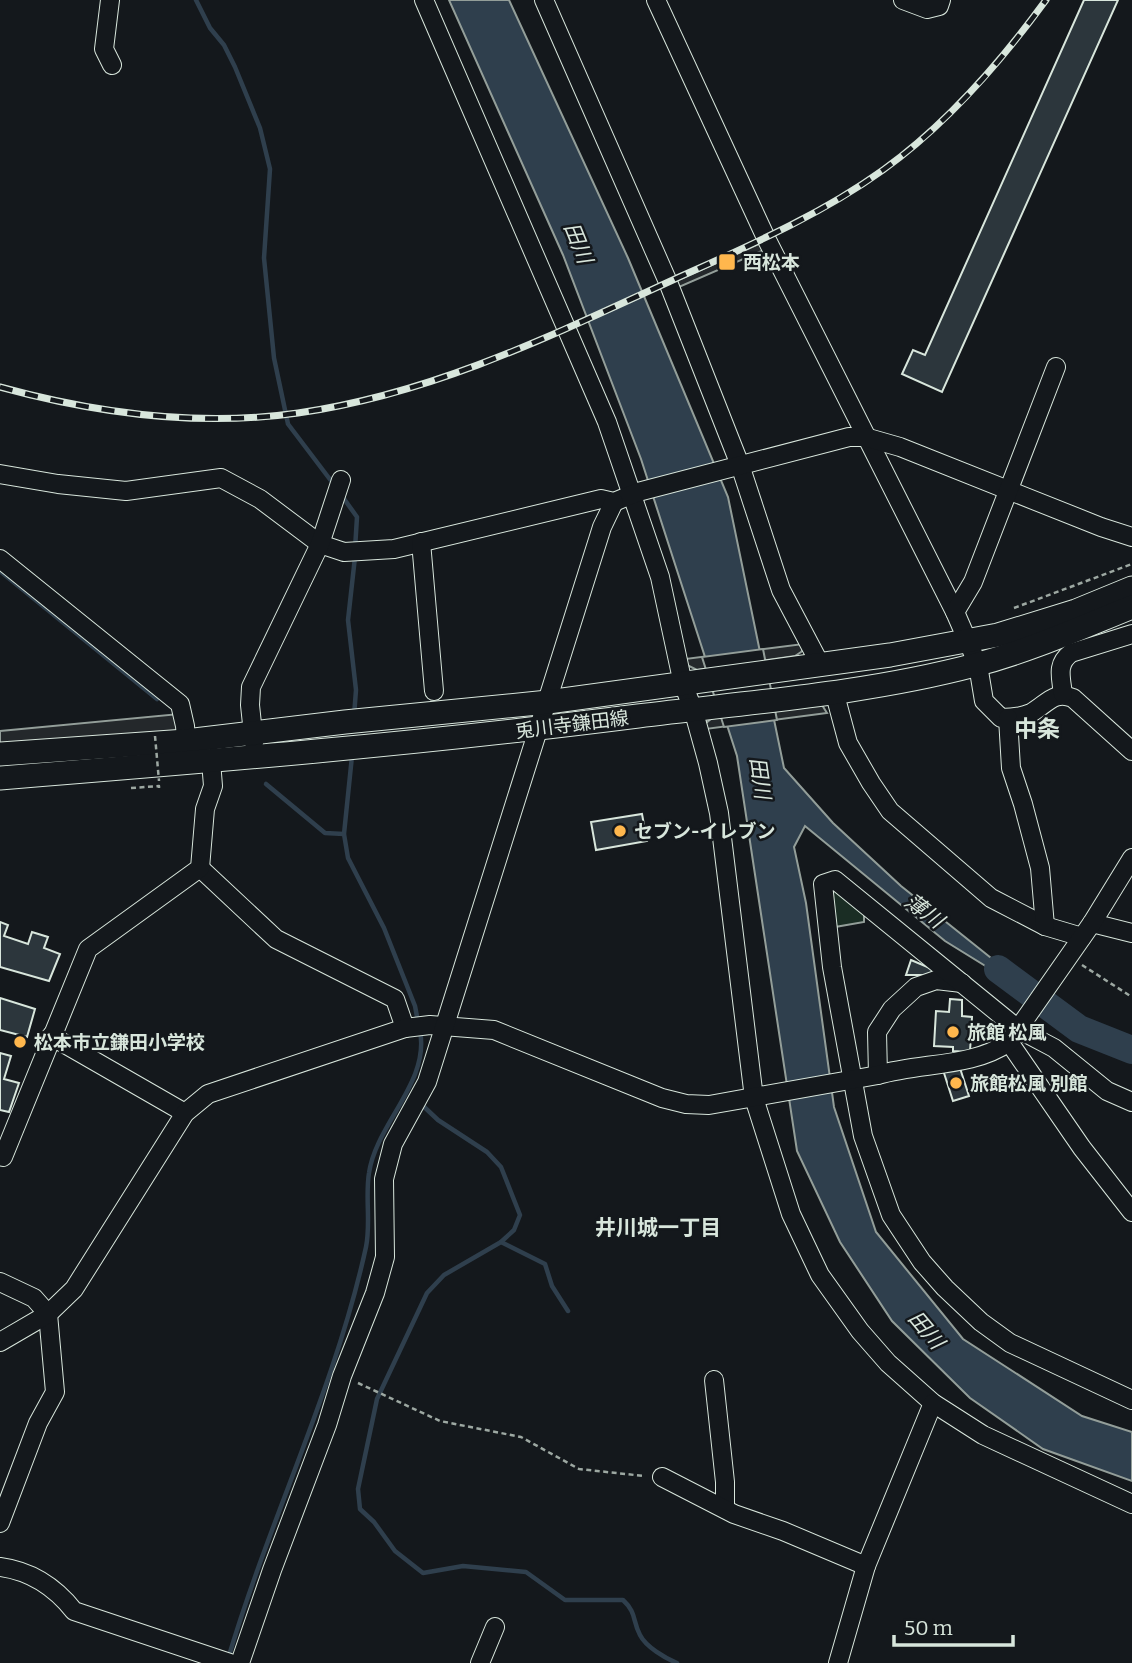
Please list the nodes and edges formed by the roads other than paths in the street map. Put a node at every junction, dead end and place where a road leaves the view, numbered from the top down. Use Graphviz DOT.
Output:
graph roads {
  1 [pos="110,0"];
  2 [pos="424,0"];
  3 [pos="544,0"];
  4 [pos="656,0"];
  5 [pos="903,0"];
  6 [pos="941,0"];
  7 [pos="113,65"];
  8 [pos="1056,367"];
  9 [pos="864,437"];
  10 [pos="737,465"];
  11 [pos="0,474"];
  12 [pos="341,480"];
  13 [pos="1008,491"];
  14 [pos="636,493"];
  15 [pos="614,502"];
  16 [pos="1132,537"];
  17 [pos="421,542"];
  18 [pos="320,544"];
  19 [pos="0,559"];
  20 [pos="1132,588"];
  21 [pos="1132,607"];
  22 [pos="955,612"];
  23 [pos="1132,634"];
  24 [pos="967,641"];
  25 [pos="815,665"];
  26 [pos="978,665"];
  27 [pos="688,683"];
  28 [pos="435,691"];
  29 [pos="827,692"];
  30 [pos="1063,694"];
  31 [pos="548,702"];
  32 [pos="697,709"];
  33 [pos="1008,718"];
  34 [pos="540,729"];
  35 [pos="255,746"];
  36 [pos="1132,751"];
  37 [pos="187,752"];
  38 [pos="0,754"];
  39 [pos="211,761"];
  40 [pos="0,778"];
  41 [pos="1132,858"];
  42 [pos="200,868"];
  43 [pos="1045,926"];
  44 [pos="1087,930"];
  45 [pos="1132,933"];
  46 [pos="964,983"];
  47 [pos="423,1027"];
  48 [pos="1017,1030"];
  49 [pos="51,1037"];
  50 [pos="878,1075"];
  51 [pos="849,1079"];
  52 [pos="759,1097"];
  53 [pos="1132,1102"];
  54 [pos="185,1113"];
  55 [pos="0,1156"];
  56 [pos="1132,1212"];
  57 [pos="0,1282"];
  58 [pos="48,1314"];
  59 [pos="0,1342"];
  60 [pos="714,1380"];
  61 [pos="1132,1400"];
  62 [pos="933,1404"];
  63 [pos="662,1477"];
  64 [pos="1132,1504"];
  65 [pos="725,1509"];
  66 [pos="0,1523"];
  67 [pos="866,1566"];
  68 [pos="0,1567"];
  69 [pos="495,1627"];
  70 [pos="209,1660"];
  71 [pos="230,1663"];
  72 [pos="240,1663"];
  73 [pos="481,1663"];
  74 [pos="838,1663"];
  1 -- 7 [label="street"];
  2 -- 14 [label="street"];
  3 -- 10 [label="street"];
  4 -- 9 [label="street"];
  5 -- 6 [label="street"];
  8 -- 13 [label="street"];
  9 -- 10 [label="street"];
  9 -- 13 [label="street"];
  9 -- 22 [label="street"];
  10 -- 14 [label="street"];
  10 -- 25 [label="street"];
  11 -- 18 [label="street"];
  12 -- 18 [label="street"];
  13 -- 16 [label="street"];
  13 -- 22 [label="street"];
  14 -- 15 [label="street"];
  14 -- 27 [label="street"];
  15 -- 17 [label="street"];
  15 -- 31 [label="street"];
  17 -- 18 [label="street"];
  17 -- 28 [label="street"];
  18 -- 35 [label="street"];
  19 -- 37 [label="street"];
  20 -- 24 [label="main road, 兎川寺鎌田線"];
  21 -- 26 [label="main road, 兎川寺鎌田線"];
  22 -- 24 [label="street"];
  23 -- 30 [label="street"];
  24 -- 25 [label="main road, 兎川寺鎌田線"];
  24 -- 26 [label="street"];
  25 -- 27 [label="main road, 兎川寺鎌田線"];
  26 -- 29 [label="main road, 兎川寺鎌田線"];
  26 -- 33 [label="street"];
  27 -- 31 [label="main road, 兎川寺鎌田線"];
  27 -- 32 [label="street"];
  29 -- 32 [label="main road, 兎川寺鎌田線"];
  29 -- 43 [label="street"];
  30 -- 33 [label="street"];
  30 -- 36 [label="street"];
  31 -- 34 [label="street"];
  31 -- 35 [label="main road, 兎川寺鎌田線"];
  32 -- 34 [label="main road, 兎川寺鎌田線"];
  32 -- 52 [label="street"];
  33 -- 43 [label="street"];
  34 -- 35 [label="main road, 兎川寺鎌田線"];
  34 -- 47 [label="street"];
  35 -- 37 [label="main road, 兎川寺鎌田線"];
  35 -- 39 [label="main road, 兎川寺鎌田線"];
  37 -- 38 [label="main road, 兎川寺鎌田線"];
  37 -- 39 [label="main road, 兎川寺鎌田線"];
  37 -- 40 [label="main road, 兎川寺鎌田線"];
  39 -- 42 [label="street"];
  41 -- 44 [label="street"];
  42 -- 47 [label="street"];
  42 -- 49 [label="street"];
  43 -- 44 [label="street"];
  44 -- 45 [label="street"];
  44 -- 48 [label="street"];
  46 -- 48 [label="street"];
  46 -- 50 [label="street"];
  46 -- 51 [label="street"];
  47 -- 52 [label="street"];
  47 -- 54 [label="street"];
  47 -- 72 [label="street"];
  48 -- 50 [label="street"];
  48 -- 53 [label="street"];
  48 -- 56 [label="street"];
  49 -- 54 [label="street"];
  49 -- 55 [label="street"];
  50 -- 51 [label="street"];
  51 -- 52 [label="street"];
  51 -- 61 [label="street"];
  52 -- 62 [label="street"];
  54 -- 58 [label="street"];
  57 -- 58 [label="street"];
  58 -- 59 [label="street"];
  58 -- 66 [label="street"];
  60 -- 65 [label="street"];
  62 -- 64 [label="street"];
  62 -- 67 [label="street"];
  63 -- 65 [label="street"];
  65 -- 67 [label="street"];
  67 -- 74 [label="street"];
  68 -- 70 [label="street"];
  69 -- 73 [label="street"];
  70 -- 71 [label="street"];
}
